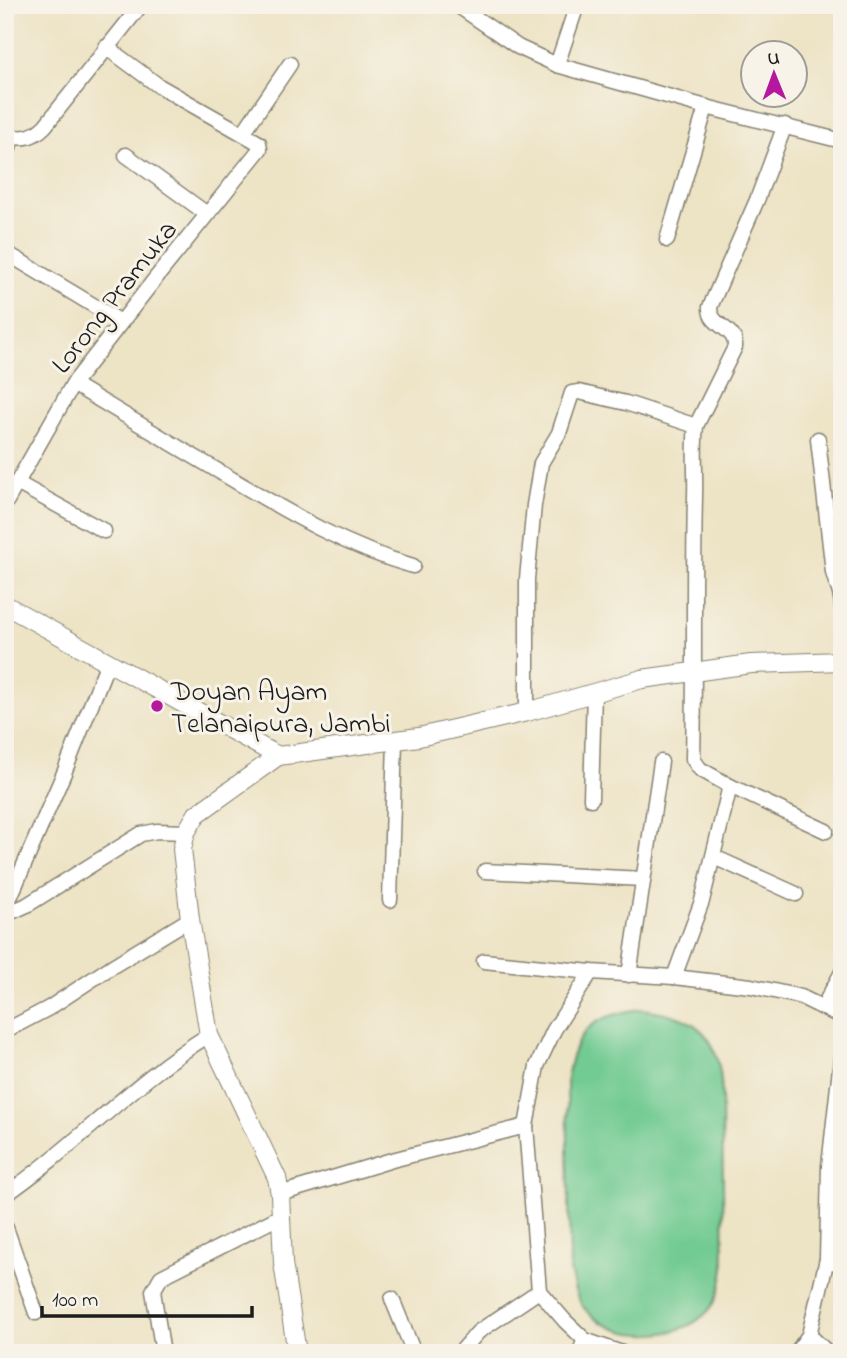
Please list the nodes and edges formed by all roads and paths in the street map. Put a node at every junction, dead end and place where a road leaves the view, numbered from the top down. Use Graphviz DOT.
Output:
graph roads {
  1 [pos="141,5"];
  2 [pos="457,5"];
  3 [pos="577,5"];
  4 [pos="106,47"];
  5 [pos="290,64"];
  6 [pos="557,65"];
  7 [pos="706,107"];
  8 [pos="785,125"];
  9 [pos="243,133"];
  10 [pos="9,136"];
  11 [pos="842,141"];
  12 [pos="126,155"];
  13 [pos="5,162"];
  14 [pos="207,214"];
  15 [pos="667,240"];
  16 [pos="5,253"];
  17 [pos="121,322"];
  18 [pos="73,384"];
  19 [pos="696,426"];
  20 [pos="818,439"];
  21 [pos="17,483"];
  22 [pos="5,503"];
  23 [pos="104,531"];
  24 [pos="413,566"];
  25 [pos="5,605"];
  26 [pos="842,607"];
  27 [pos="842,661"];
  28 [pos="108,662"];
  29 [pos="695,671"];
  30 [pos="594,692"];
  31 [pos="527,712"];
  32 [pos="395,741"];
  33 [pos="278,755"];
  34 [pos="660,762"];
  35 [pos="730,786"];
  36 [pos="590,799"];
  37 [pos="826,831"];
  38 [pos="186,832"];
  39 [pos="714,857"];
  40 [pos="485,871"];
  41 [pos="643,879"];
  42 [pos="796,894"];
  43 [pos="390,900"];
  44 [pos="5,909"];
  45 [pos="5,915"];
  46 [pos="190,919"];
  47 [pos="484,961"];
  48 [pos="590,972"];
  49 [pos="842,972"];
  50 [pos="629,975"];
  51 [pos="674,977"];
  52 [pos="823,1007"];
  53 [pos="842,1017"];
  54 [pos="5,1031"];
  55 [pos="209,1035"];
  56 [pos="842,1050"];
  57 [pos="526,1126"];
  58 [pos="280,1194"];
  59 [pos="5,1195"];
  60 [pos="279,1217"];
  61 [pos="5,1225"];
  62 [pos="827,1259"];
  63 [pos="842,1266"];
  64 [pos="539,1291"];
  65 [pos="393,1299"];
  66 [pos="36,1313"];
  67 [pos="809,1335"];
  68 [pos="582,1346"];
  69 [pos="163,1353"];
  70 [pos="297,1353"];
  71 [pos="414,1353"];
  72 [pos="460,1353"];
  73 [pos="622,1353"];
  74 [pos="796,1353"];
  75 [pos="828,1353"];
  1 -- 4 [label="street"];
  2 -- 6 [label="street"];
  3 -- 6 [label="street"];
  4 -- 9 [label="street"];
  4 -- 10 [label="street"];
  5 -- 9 [label="street"];
  6 -- 7 [label="street"];
  7 -- 8 [label="street"];
  7 -- 15 [label="street"];
  8 -- 11 [label="street"];
  8 -- 19 [label="street"];
  9 -- 14 [label="street, Lorong Pramuka"];
  10 -- 13 [label="street"];
  12 -- 14 [label="street"];
  14 -- 17 [label="street, Lorong Pramuka"];
  16 -- 17 [label="street"];
  17 -- 18 [label="street, Lorong Pramuka"];
  18 -- 21 [label="street, Lorong Pramuka"];
  18 -- 24 [label="street"];
  19 -- 29 [label="street"];
  19 -- 31 [label="street"];
  20 -- 26 [label="street"];
  21 -- 22 [label="street, Lorong Pramuka"];
  21 -- 23 [label="street"];
  25 -- 28 [label="street"];
  27 -- 29 [label="street"];
  28 -- 33 [label="street"];
  28 -- 44 [label="street"];
  29 -- 30 [label="street"];
  29 -- 35 [label="street"];
  30 -- 31 [label="street"];
  30 -- 36 [label="street"];
  31 -- 32 [label="street"];
  32 -- 33 [label="street"];
  32 -- 43 [label="street"];
  33 -- 38 [label="street"];
  34 -- 41 [label="street"];
  35 -- 37 [label="street"];
  35 -- 39 [label="street"];
  38 -- 45 [label="street"];
  38 -- 46 [label="street"];
  39 -- 42 [label="street"];
  39 -- 51 [label="street"];
  40 -- 41 [label="street"];
  41 -- 50 [label="street"];
  46 -- 54 [label="street"];
  46 -- 55 [label="street"];
  47 -- 48 [label="street"];
  48 -- 50 [label="street"];
  48 -- 57 [label="street"];
  49 -- 52 [label="street"];
  50 -- 51 [label="street"];
  51 -- 52 [label="street"];
  52 -- 53 [label="street"];
  55 -- 58 [label="street"];
  55 -- 59 [label="street"];
  56 -- 62 [label="street"];
  57 -- 58 [label="street"];
  57 -- 64 [label="street"];
  58 -- 60 [label="street"];
  60 -- 69 [label="street"];
  60 -- 70 [label="street"];
  61 -- 66 [label="street"];
  62 -- 63 [label="street"];
  62 -- 67 [label="street"];
  64 -- 68 [label="street"];
  64 -- 72 [label="street"];
  65 -- 71 [label="street"];
  67 -- 74 [label="street"];
  67 -- 75 [label="street"];
  68 -- 73 [label="street"];
}
